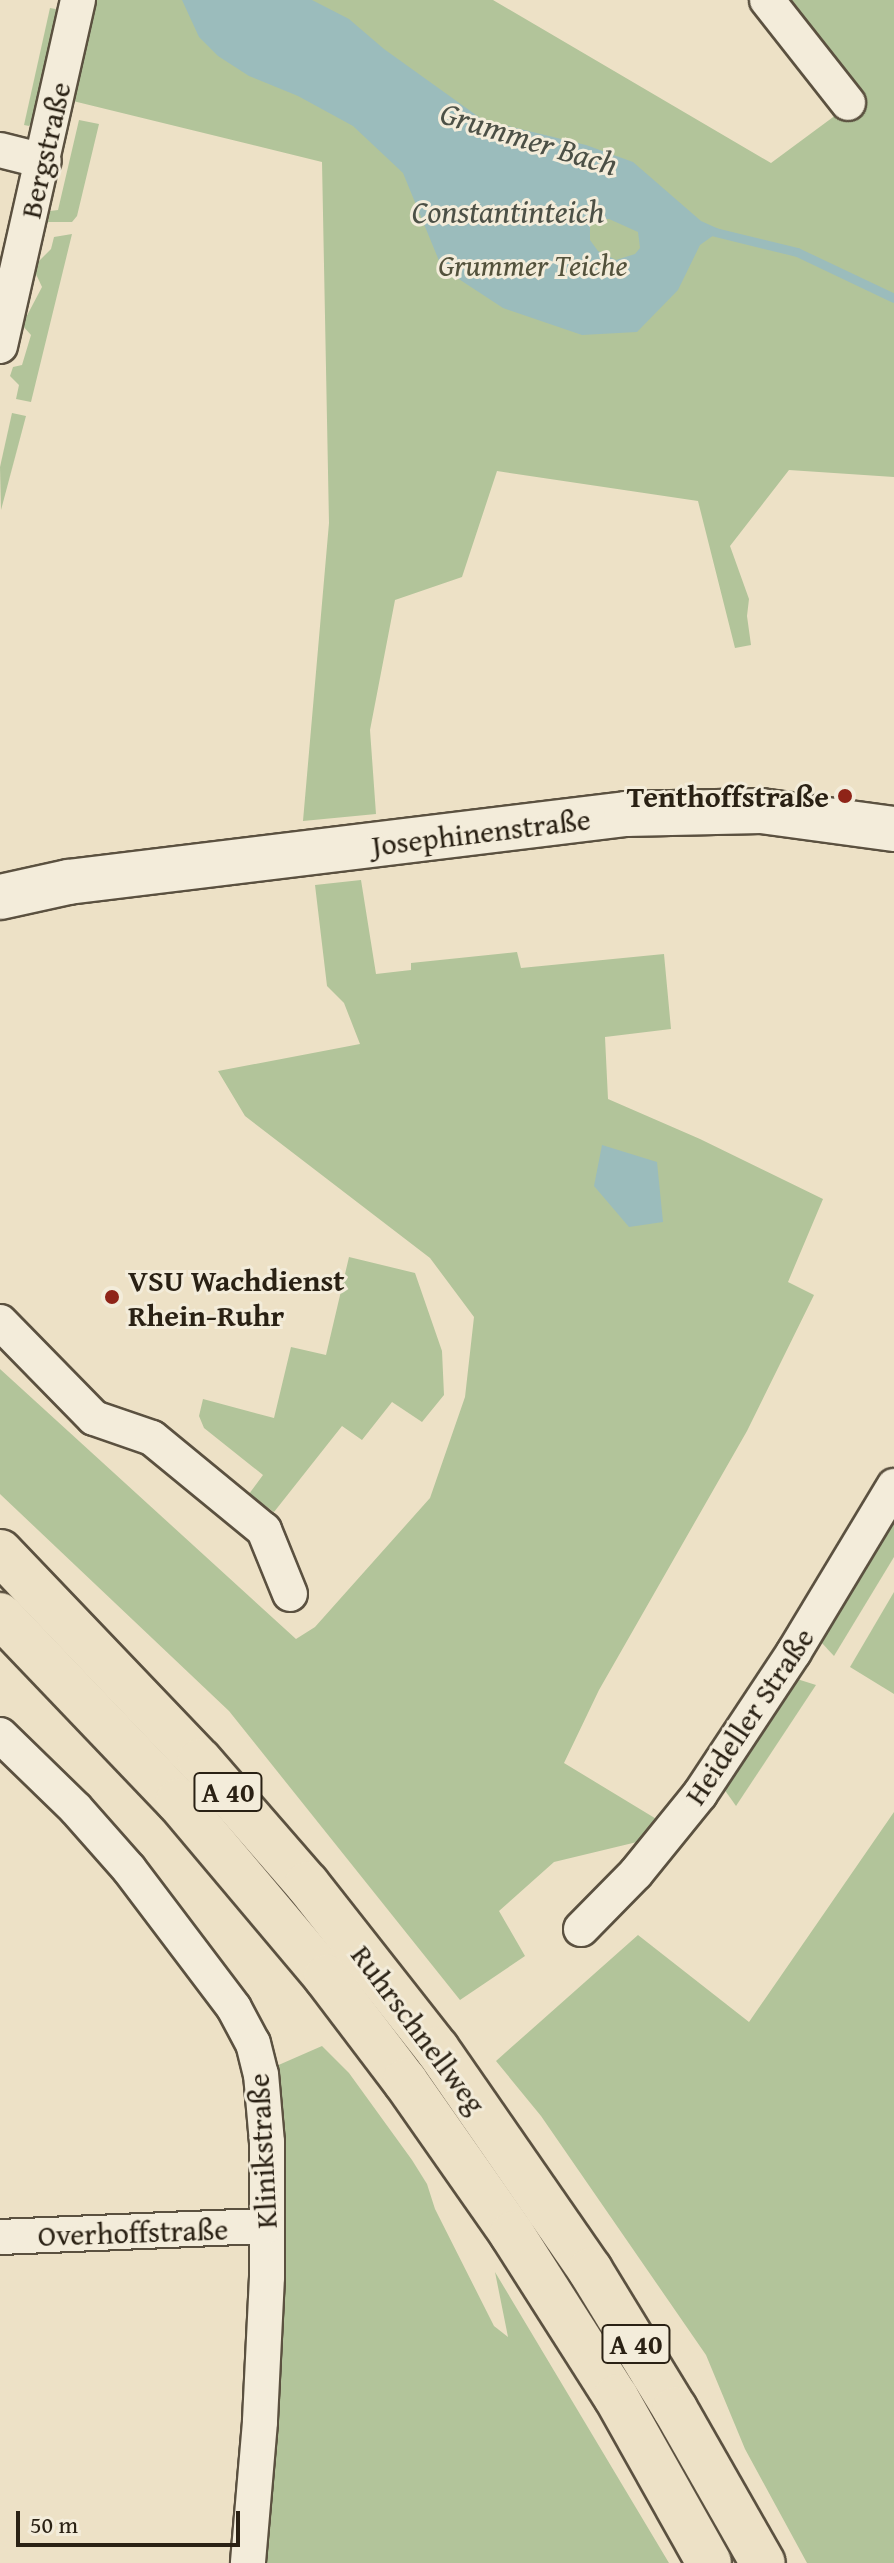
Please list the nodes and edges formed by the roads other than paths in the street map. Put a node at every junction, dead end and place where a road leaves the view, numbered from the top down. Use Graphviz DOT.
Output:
graph roads {
  1 [pos="78,0"];
  2 [pos="767,0"];
  3 [pos="848,103"];
  4 [pos="0,150"];
  5 [pos="44,161"];
  6 [pos="0,346"];
  7 [pos="894,829"];
  8 [pos="0,870"];
  9 [pos="68,882"];
  10 [pos="0,897"];
  11 [pos="0,1322"];
  12 [pos="894,1486"];
  13 [pos="0,1552"];
  14 [pos="290,1594"];
  15 [pos="0,1615"];
  16 [pos="0,1735"];
  17 [pos="581,1929"];
  18 [pos="266,2226"];
  19 [pos="0,2237"];
  20 [pos="762,2561"];
  21 [pos="248,2563"];
  22 [pos="709,2563"];
  1 -- 5 [label="street, Bergstraße"];
  2 -- 3 [label="street"];
  4 -- 5 [label="street"];
  5 -- 6 [label="street, Bergstraße"];
  7 -- 9 [label="street, Josephinenstraße"];
  8 -- 9 [label="street, Josephinenstraße"];
  9 -- 10 [label="street, Josephinenstraße"];
  11 -- 14 [label="street"];
  12 -- 17 [label="street, Heideller Straße"];
  13 -- 20 [label="highway, Ruhrschnellweg / A 40"];
  15 -- 22 [label="highway, Ruhrschnellweg / A 40"];
  16 -- 18 [label="street, Klinikstraße"];
  18 -- 19 [label="street, Overhoffstraße"];
  18 -- 21 [label="street, Klinikstraße"];
}
